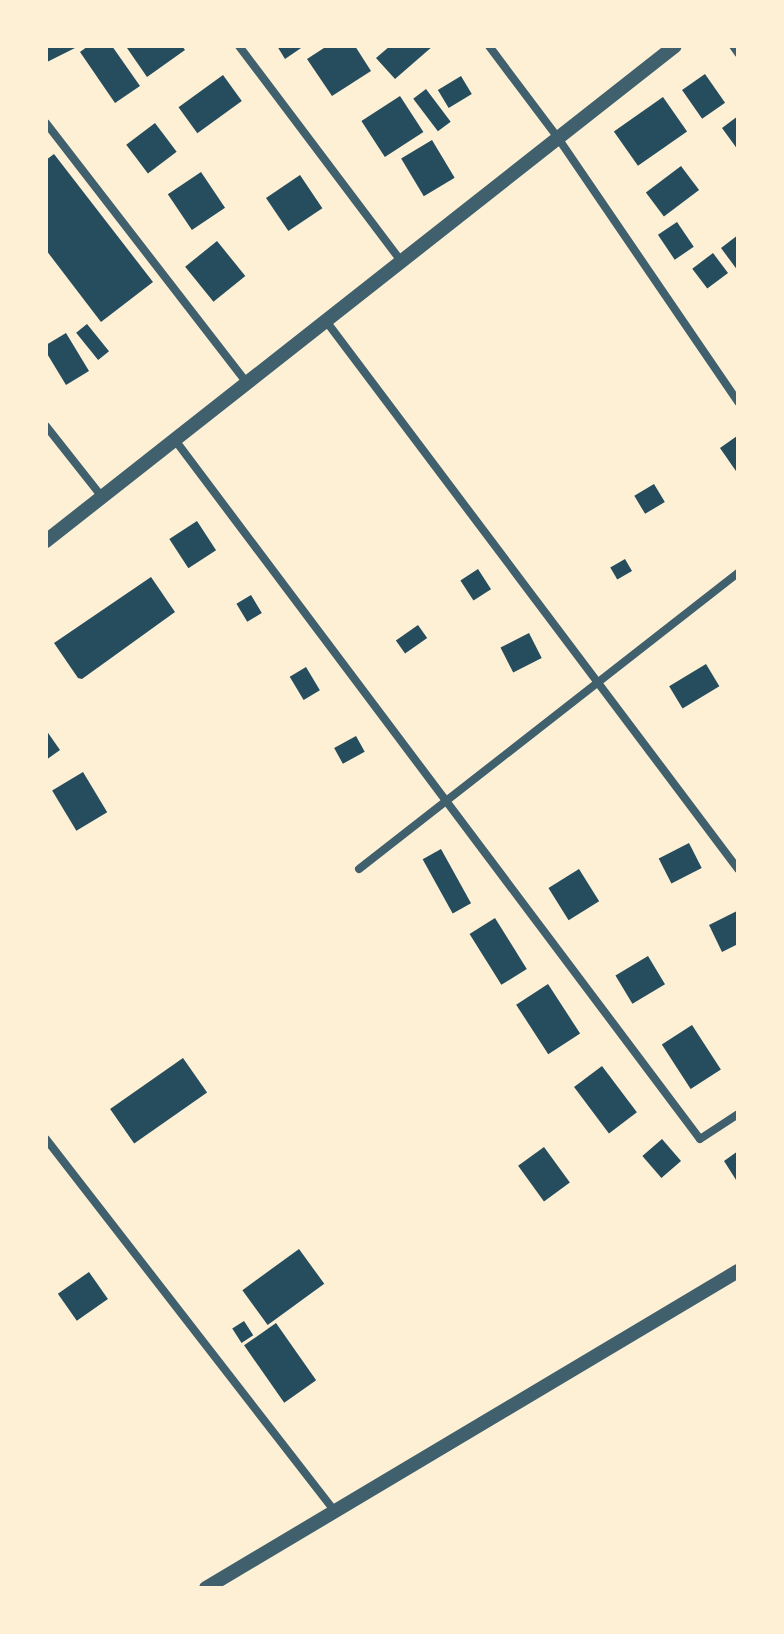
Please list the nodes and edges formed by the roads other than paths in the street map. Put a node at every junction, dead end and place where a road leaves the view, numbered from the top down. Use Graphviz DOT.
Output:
graph roads {
  1 [pos="239,46"];
  2 [pos="489,46"];
  3 [pos="675,46"];
  4 [pos="733,46"];
  5 [pos="738,53"];
  6 [pos="46,123"];
  7 [pos="558,138"];
  8 [pos="402,262"];
  9 [pos="326,321"];
  10 [pos="247,383"];
  11 [pos="738,402"];
  12 [pos="46,426"];
  13 [pos="175,440"];
  14 [pos="102,497"];
  15 [pos="46,541"];
  16 [pos="738,573"];
  17 [pos="599,683"];
  18 [pos="447,801"];
  19 [pos="359,869"];
  20 [pos="738,869"];
  21 [pos="738,1114"];
  22 [pos="46,1139"];
  23 [pos="738,1271"];
  24 [pos="334,1510"];
  25 [pos="206,1588"];
  1 -- 8 [label="street"];
  2 -- 7 [label="street"];
  3 -- 7 [label="street"];
  4 -- 5 [label="street"];
  6 -- 10 [label="street"];
  7 -- 8 [label="street"];
  7 -- 11 [label="street"];
  8 -- 9 [label="street"];
  9 -- 10 [label="street"];
  9 -- 17 [label="street"];
  10 -- 13 [label="street"];
  12 -- 14 [label="street"];
  13 -- 14 [label="street"];
  13 -- 18 [label="street"];
  14 -- 15 [label="street"];
  16 -- 17 [label="street"];
  17 -- 18 [label="street"];
  17 -- 20 [label="street"];
  18 -- 19 [label="street"];
  18 -- 21 [label="street"];
  22 -- 24 [label="street"];
  23 -- 24 [label="street"];
  24 -- 25 [label="street"];
}
